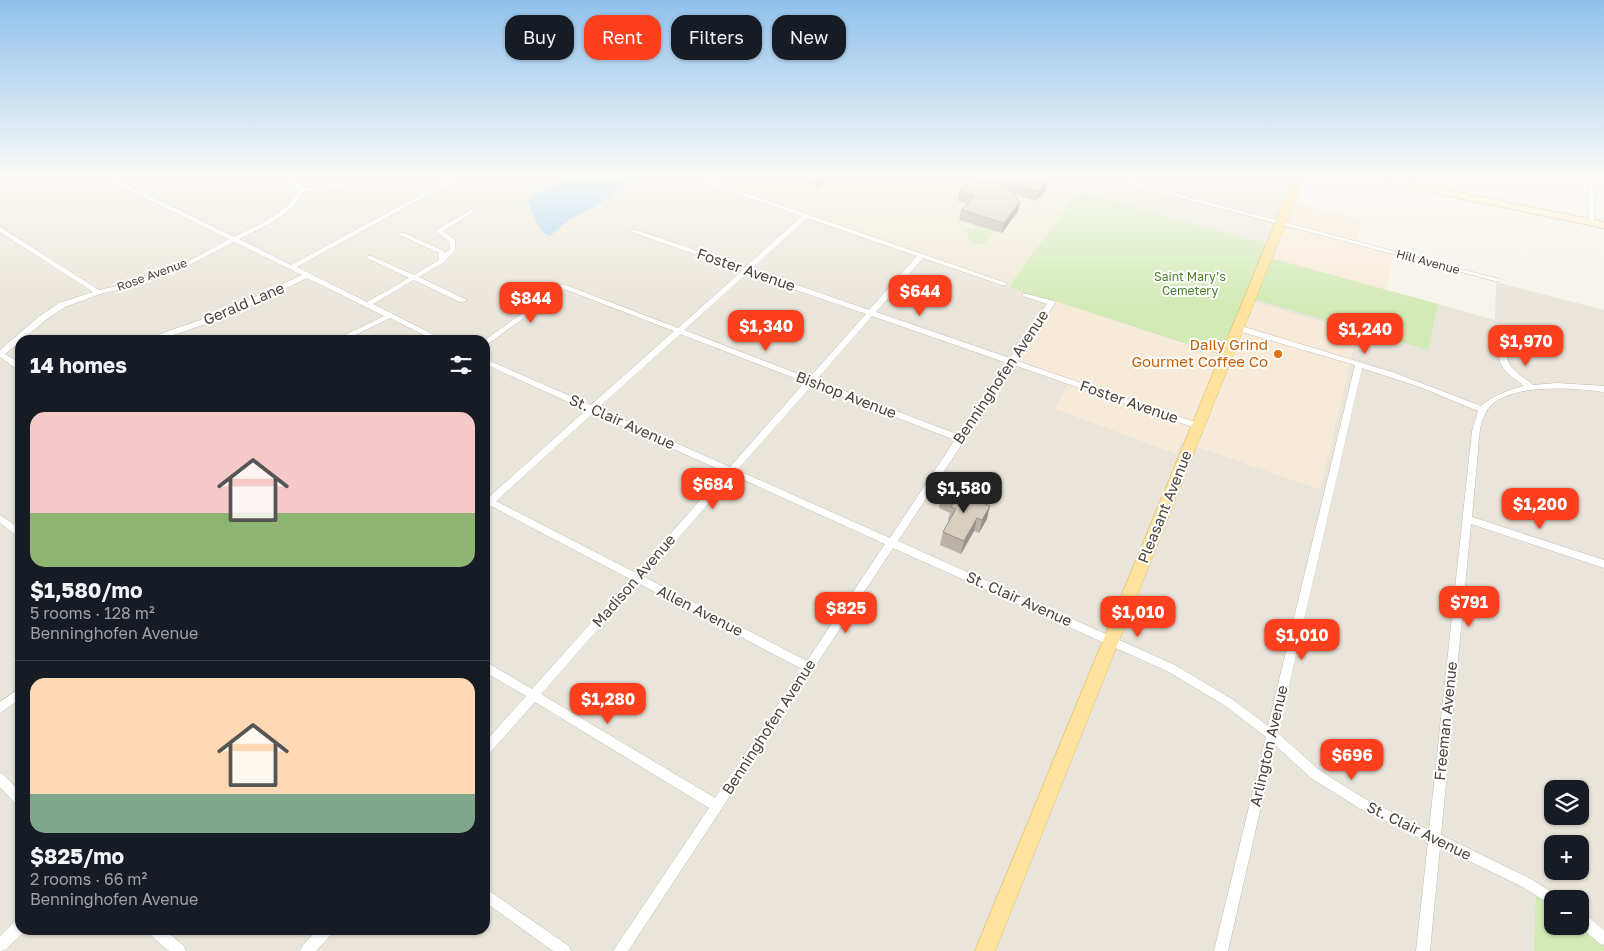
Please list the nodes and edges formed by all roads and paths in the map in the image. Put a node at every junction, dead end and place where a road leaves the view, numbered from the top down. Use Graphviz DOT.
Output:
graph roads {
  1 [pos="193,219"];
  2 [pos="271,219"];
  3 [pos="379,219"];
  4 [pos="458,219"];
  5 [pos="802,219"];
  6 [pos="816,219"];
  7 [pos="1265,219"];
  8 [pos="1281,219"];
  9 [pos="1579,219"];
  10 [pos="1592,222"];
  11 [pos="1279,223"];
  12 [pos="1604,225"];
  13 [pos="0,228"];
  14 [pos="634,231"];
  15 [pos="402,234"];
  16 [pos="233,239"];
  17 [pos="922,255"];
  18 [pos="369,257"];
  19 [pos="442,261"];
  20 [pos="292,267"];
  21 [pos="746,270"];
  22 [pos="306,276"];
  23 [pos="413,278"];
  24 [pos="1497,280"];
  25 [pos="1004,284"];
  26 [pos="98,292"];
  27 [pos="1025,295"];
  28 [pos="463,300"];
  29 [pos="367,305"];
  30 [pos="873,313"];
  31 [pos="388,316"];
  32 [pos="1238,328"];
  33 [pos="679,330"];
  34 [pos="23,335"];
  35 [pos="166,335"];
  36 [pos="349,335"];
  37 [pos="429,335"];
  38 [pos="490,340"];
  39 [pos="15,341"];
  40 [pos="0,354"];
  41 [pos="1504,354"];
  42 [pos="1013,362"];
  43 [pos="490,363"];
  44 [pos="15,364"];
  45 [pos="1359,365"];
  46 [pos="810,382"];
  47 [pos="1530,386"];
  48 [pos="1604,389"];
  49 [pos="593,409"];
  50 [pos="1483,410"];
  51 [pos="1198,426"];
  52 [pos="960,439"];
  53 [pos="731,472"];
  54 [pos="490,499"];
  55 [pos="490,504"];
  56 [pos="0,518"];
  57 [pos="1468,518"];
  58 [pos="15,530"];
  59 [pos="891,543"];
  60 [pos="1604,564"];
  61 [pos="637,578"];
  62 [pos="1110,641"];
  63 [pos="809,667"];
  64 [pos="490,669"];
  65 [pos="533,695"];
  66 [pos="15,697"];
  67 [pos="0,708"];
  68 [pos="1272,735"];
  69 [pos="490,744"];
  70 [pos="0,779"];
  71 [pos="15,795"];
  72 [pos="717,806"];
  73 [pos="1434,837"];
  74 [pos="1544,894"];
  75 [pos="490,898"];
  76 [pos="1589,926"];
  77 [pos="15,930"];
  78 [pos="161,935"];
  79 [pos="321,935"];
  80 [pos="1604,938"];
  81 [pos="0,944"];
  82 [pos="179,951"];
  83 [pos="307,951"];
  84 [pos="564,951"];
  85 [pos="620,951"];
  86 [pos="985,951"];
  87 [pos="1221,951"];
  88 [pos="1423,951"];
  1 -- 16 [label="street"];
  2 -- 16 [label="street, Rose Avenue"];
  3 -- 20 [label="street"];
  4 -- 19 [label="street"];
  5 -- 21 [label="street"];
  6 -- 17 [label="street"];
  7 -- 11 [label="street, Hill Avenue"];
  8 -- 11 [label="main road, Pleasant Avenue"];
  9 -- 10 [label="street"];
  10 -- 12 [label="street"];
  11 -- 24 [label="street, Hill Avenue"];
  11 -- 32 [label="main road, Pleasant Avenue"];
  13 -- 26 [label="street"];
  14 -- 21 [label="street, Foster Avenue"];
  15 -- 19 [label="street"];
  16 -- 20 [label="street"];
  16 -- 26 [label="street, Rose Avenue"];
  17 -- 25 [label="street"];
  17 -- 30 [label="street, Madison Avenue"];
  18 -- 23 [label="street"];
  19 -- 23 [label="street"];
  20 -- 22 [label="street"];
  21 -- 30 [label="street, Foster Avenue"];
  21 -- 33 [label="street"];
  22 -- 29 [label="street"];
  22 -- 35 [label="street, Gerald Lane"];
  23 -- 28 [label="street"];
  23 -- 29 [label="street"];
  26 -- 34 [label="street, Rose Avenue"];
  27 -- 42 [label="street, Benninghofen Avenue"];
  29 -- 31 [label="street"];
  30 -- 42 [label="street, Foster Avenue"];
  30 -- 46 [label="street, Madison Avenue"];
  31 -- 36 [label="street"];
  31 -- 37 [label="street"];
  32 -- 45 [label="street"];
  32 -- 51 [label="main road, Pleasant Avenue"];
  33 -- 38 [label="street, Bishop Avenue"];
  33 -- 46 [label="street, Bishop Avenue"];
  33 -- 49 [label="street"];
  39 -- 40 [label="street, Rose Avenue"];
  40 -- 44 [label="street"];
  41 -- 47 [label="street"];
  42 -- 51 [label="street, Foster Avenue"];
  42 -- 52 [label="street, Benninghofen Avenue"];
  43 -- 49 [label="street, St. Clair Avenue"];
  45 -- 50 [label="street"];
  45 -- 68 [label="street, Arlington Avenue"];
  46 -- 52 [label="street, Bishop Avenue"];
  46 -- 53 [label="street, Madison Avenue"];
  47 -- 48 [label="street"];
  47 -- 50 [label="street"];
  49 -- 53 [label="street, St. Clair Avenue"];
  49 -- 54 [label="street"];
  50 -- 57 [label="street, Freeman Avenue"];
  51 -- 62 [label="main road, Pleasant Avenue"];
  52 -- 59 [label="street, Benninghofen Avenue"];
  53 -- 59 [label="street, St. Clair Avenue"];
  53 -- 61 [label="street, Madison Avenue"];
  55 -- 61 [label="street, Allen Avenue"];
  56 -- 58 [label="street"];
  57 -- 60 [label="street"];
  57 -- 73 [label="street, Freeman Avenue"];
  59 -- 62 [label="street, St. Clair Avenue"];
  59 -- 63 [label="street, Benninghofen Avenue"];
  61 -- 63 [label="street, Allen Avenue"];
  61 -- 65 [label="street, Madison Avenue"];
  62 -- 68 [label="street, St. Clair Avenue"];
  62 -- 86 [label="main road, Pleasant Avenue"];
  63 -- 72 [label="street, Benninghofen Avenue"];
  64 -- 65 [label="street"];
  65 -- 69 [label="street, Madison Avenue"];
  65 -- 72 [label="street"];
  66 -- 67 [label="street"];
  68 -- 73 [label="street, St. Clair Avenue"];
  68 -- 87 [label="street, Arlington Avenue"];
  70 -- 71 [label="street"];
  72 -- 85 [label="street, Benninghofen Avenue"];
  73 -- 74 [label="street, St. Clair Avenue"];
  73 -- 88 [label="street, Freeman Avenue"];
  75 -- 84 [label="street"];
  76 -- 80 [label="street"];
  77 -- 81 [label="street"];
  78 -- 82 [label="street"];
  79 -- 83 [label="street"];
}
